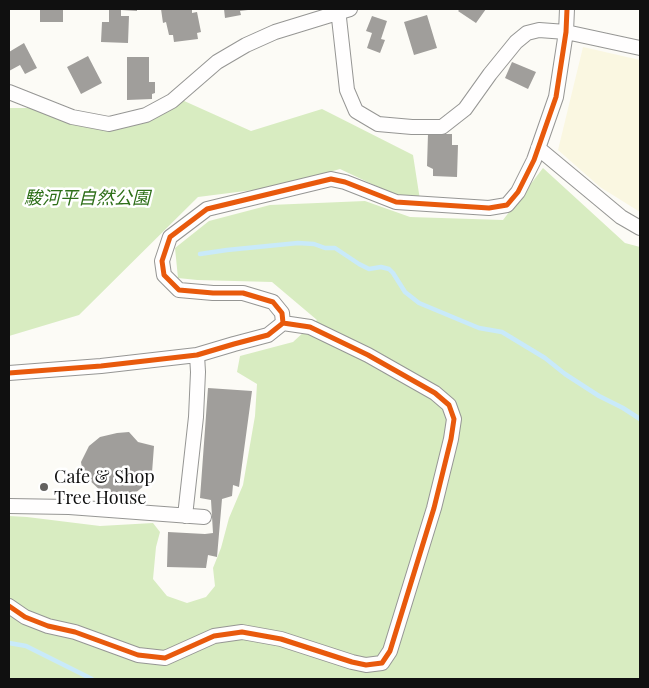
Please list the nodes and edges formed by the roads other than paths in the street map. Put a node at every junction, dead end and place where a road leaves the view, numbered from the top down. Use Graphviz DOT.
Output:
graph roads {
  1 [pos="567,9"];
  2 [pos="342,10"];
  3 [pos="566,32"];
  4 [pos="640,48"];
  5 [pos="9,92"];
  6 [pos="538,148"];
  7 [pos="640,228"];
  8 [pos="283,323"];
  9 [pos="197,356"];
  10 [pos="9,373"];
  11 [pos="9,506"];
  12 [pos="185,516"];
  13 [pos="204,517"];
  14 [pos="9,606"];
  1 -- 3 [label="street"];
  2 -- 3 [label="street"];
  2 -- 5 [label="street"];
  3 -- 4 [label="street"];
  3 -- 6 [label="street"];
  6 -- 7 [label="street"];
  6 -- 8 [label="street"];
  8 -- 9 [label="street"];
  8 -- 14 [label="street"];
  9 -- 10 [label="street"];
  9 -- 12 [label="street"];
  11 -- 12 [label="street"];
  12 -- 13 [label="street"];
}
